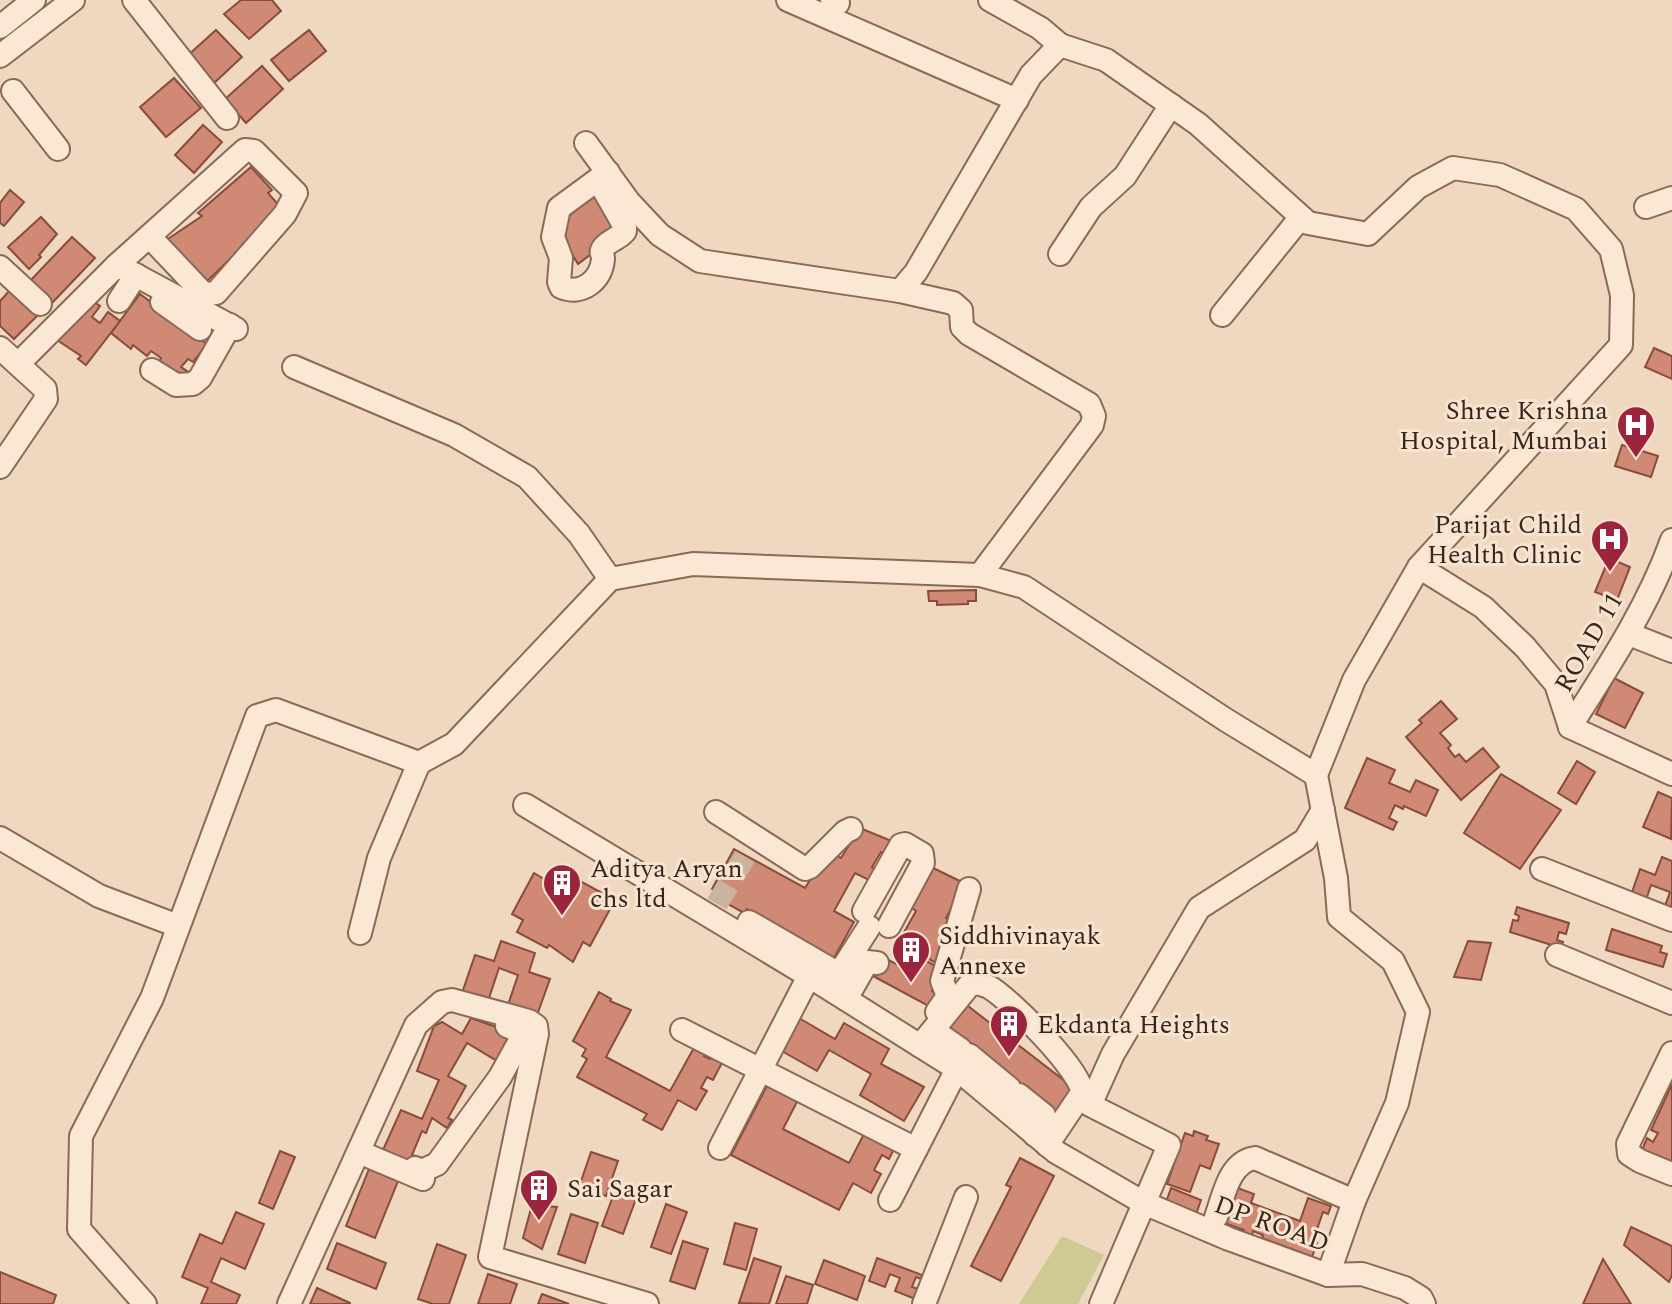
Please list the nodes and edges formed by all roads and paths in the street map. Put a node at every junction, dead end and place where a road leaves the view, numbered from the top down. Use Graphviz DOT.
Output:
graph roads {
  1 [pos="34,0"];
  2 [pos="73,0"];
  3 [pos="134,0"];
  4 [pos="788,0"];
  5 [pos="990,0"];
  6 [pos="834,5"];
  7 [pos="0,27"];
  8 [pos="1060,45"];
  9 [pos="0,56"];
  10 [pos="13,91"];
  11 [pos="1017,100"];
  12 [pos="1171,105"];
  13 [pos="227,118"];
  14 [pos="586,143"];
  15 [pos="58,149"];
  16 [pos="603,176"];
  17 [pos="1672,198"];
  18 [pos="1646,207"];
  19 [pos="1301,217"];
  20 [pos="149,236"];
  21 [pos="1060,254"];
  22 [pos="0,267"];
  23 [pos="126,270"];
  24 [pos="900,291"];
  25 [pos="119,301"];
  26 [pos="172,303"];
  27 [pos="40,304"];
  28 [pos="1222,315"];
  29 [pos="200,329"];
  30 [pos="0,348"];
  31 [pos="18,364"];
  32 [pos="294,367"];
  33 [pos="152,370"];
  34 [pos="0,467"];
  35 [pos="1670,553"];
  36 [pos="1419,567"];
  37 [pos="980,575"];
  38 [pos="610,579"];
  39 [pos="1629,634"];
  40 [pos="1672,651"];
  41 [pos="1570,727"];
  42 [pos="419,763"];
  43 [pos="1672,774"];
  44 [pos="1316,775"];
  45 [pos="525,805"];
  46 [pos="1323,810"];
  47 [pos="716,812"];
  48 [pos="851,829"];
  49 [pos="0,838"];
  50 [pos="1542,869"];
  51 [pos="969,889"];
  52 [pos="710,915"];
  53 [pos="877,919"];
  54 [pos="1672,920"];
  55 [pos="178,926"];
  56 [pos="360,933"];
  57 [pos="1557,955"];
  58 [pos="877,963"];
  59 [pos="809,976"];
  60 [pos="841,988"];
  61 [pos="1672,1003"];
  62 [pos="682,1030"];
  63 [pos="919,1039"];
  64 [pos="1672,1053"];
  65 [pos="962,1057"];
  66 [pos="406,1064"];
  67 [pos="760,1069"];
  68 [pos="984,1079"];
  69 [pos="1041,1140"];
  70 [pos="720,1148"];
  71 [pos="916,1149"];
  72 [pos="368,1150"];
  73 [pos="1672,1174"];
  74 [pos="966,1197"];
  75 [pos="1349,1199"];
  76 [pos="890,1200"];
  77 [pos="1144,1203"];
  78 [pos="1265,1250"];
  79 [pos="1319,1268"];
  80 [pos="145,1304"];
  81 [pos="289,1304"];
  82 [pos="647,1304"];
  83 [pos="924,1304"];
  84 [pos="1101,1304"];
  85 [pos="1424,1304"];
  1 -- 7 [label="street"];
  2 -- 9 [label="street"];
  3 -- 13 [label="street"];
  4 -- 6 [label="street"];
  5 -- 8 [label="street"];
  6 -- 11 [label="street"];
  8 -- 11 [label="street"];
  8 -- 12 [label="street"];
  10 -- 15 [label="street"];
  11 -- 24 [label="street"];
  12 -- 19 [label="street"];
  12 -- 21 [label="street"];
  14 -- 16 [label="street"];
  16 -- 16 [label="street"];
  16 -- 24 [label="street"];
  17 -- 18 [label="street"];
  19 -- 28 [label="street"];
  19 -- 36 [label="street"];
  20 -- 20 [label="street"];
  20 -- 23 [label="street"];
  22 -- 27 [label="street"];
  23 -- 25 [label="street"];
  23 -- 26 [label="street"];
  23 -- 31 [label="street"];
  24 -- 37 [label="street"];
  26 -- 29 [label="street"];
  26 -- 33 [label="street"];
  30 -- 31 [label="street"];
  31 -- 34 [label="street"];
  32 -- 38 [label="street"];
  35 -- 39 [label="street, ROAD 11"];
  36 -- 41 [label="street"];
  36 -- 44 [label="street"];
  37 -- 38 [label="street"];
  37 -- 44 [label="street"];
  38 -- 42 [label="street"];
  39 -- 40 [label="street"];
  39 -- 41 [label="street, ROAD 11"];
  41 -- 43 [label="street"];
  42 -- 55 [label="street"];
  42 -- 56 [label="street"];
  44 -- 46 [label="street"];
  45 -- 52 [label="street"];
  46 -- 75 [label="street"];
  46 -- 77 [label="street"];
  47 -- 48 [label="street"];
  49 -- 55 [label="street"];
  50 -- 54 [label="street"];
  51 -- 63 [label="street"];
  52 -- 59 [label="street"];
  52 -- 60 [label="street"];
  53 -- 60 [label="street"];
  55 -- 80 [label="street"];
  57 -- 61 [label="street"];
  58 -- 60 [label="street"];
  59 -- 60 [label="street"];
  59 -- 67 [label="street"];
  60 -- 63 [label="street"];
  62 -- 67 [label="street"];
  63 -- 65 [label="street"];
  63 -- 69 [label="street"];
  64 -- 73 [label="street"];
  65 -- 68 [label="street"];
  65 -- 71 [label="street"];
  66 -- 72 [label="street"];
  66 -- 72 [label="street"];
  66 -- 82 [label="street"];
  67 -- 70 [label="street"];
  67 -- 71 [label="street"];
  68 -- 69 [label="street, DP ROAD"];
  68 -- 69 [label="street"];
  69 -- 77 [label="street, DP ROAD"];
  71 -- 76 [label="street"];
  72 -- 81 [label="street"];
  74 -- 83 [label="street"];
  75 -- 78 [label="street"];
  75 -- 79 [label="street"];
  77 -- 78 [label="street, DP ROAD"];
  77 -- 84 [label="street"];
  78 -- 79 [label="street, DP ROAD"];
  79 -- 85 [label="street, DP ROAD"];
}
